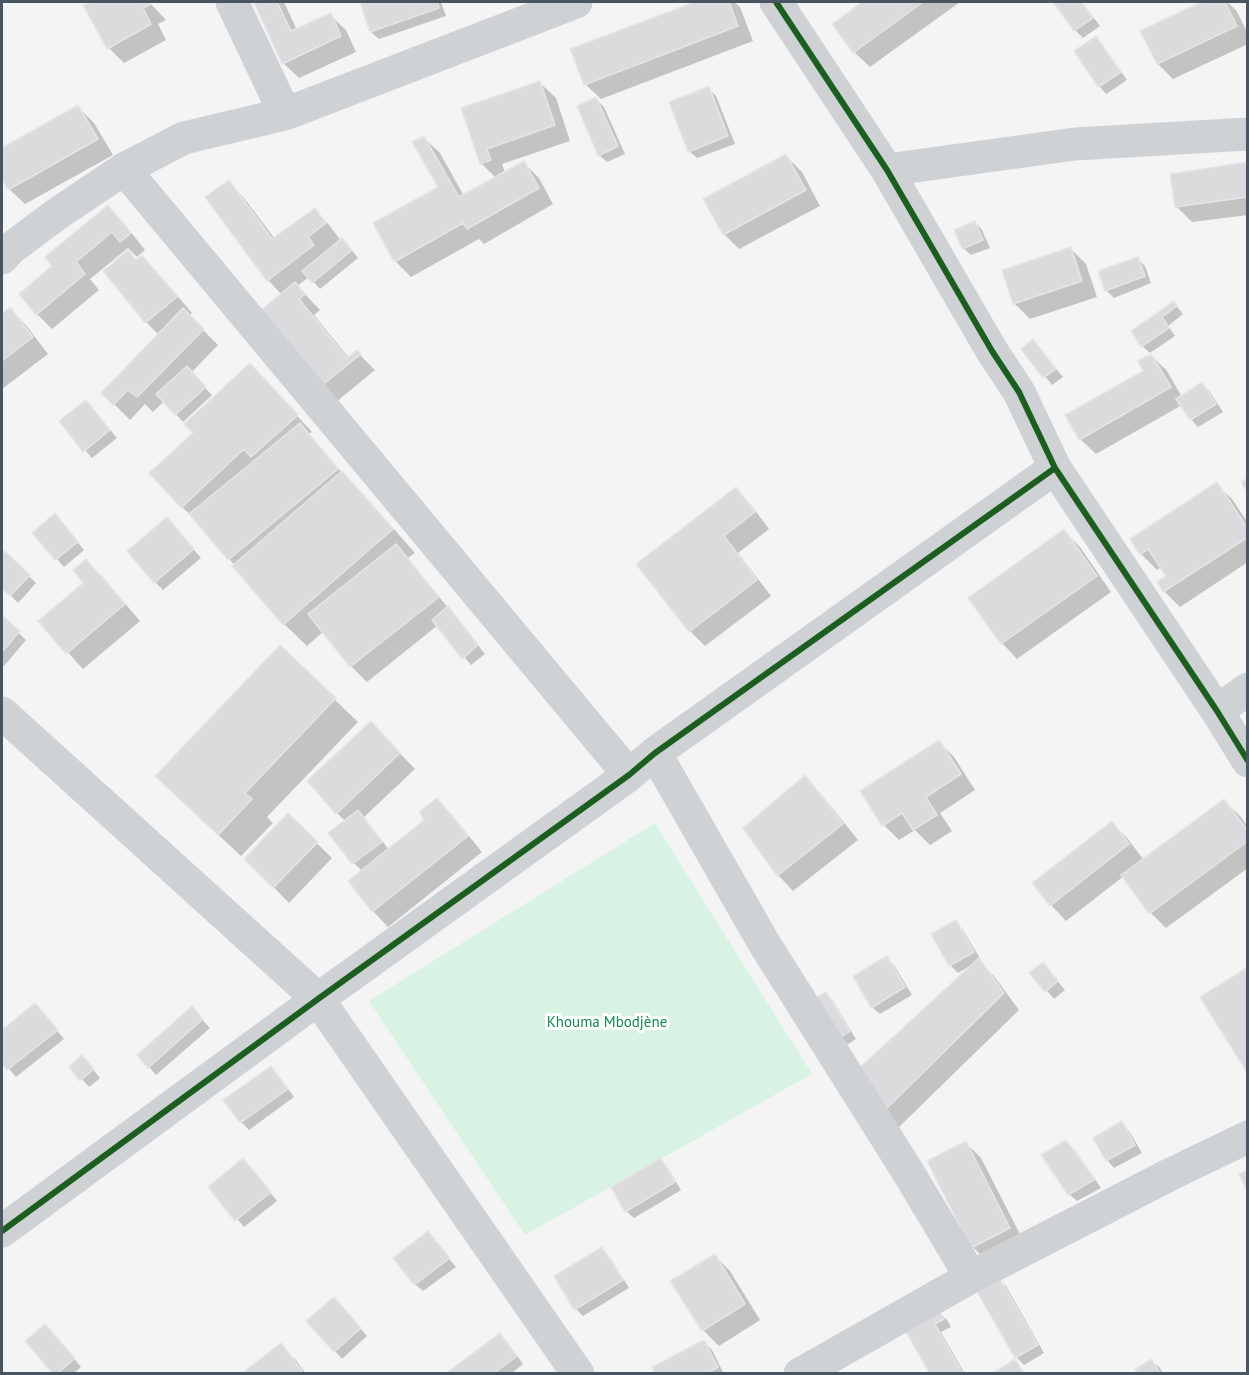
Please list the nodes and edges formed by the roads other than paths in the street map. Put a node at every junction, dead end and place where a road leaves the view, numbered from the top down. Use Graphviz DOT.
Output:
graph roads {
  1 [pos="232,2"];
  2 [pos="576,2"];
  3 [pos="776,2"];
  4 [pos="285,114"];
  5 [pos="1248,134"];
  6 [pos="124,169"];
  7 [pos="886,170"];
  8 [pos="2,258"];
  9 [pos="1054,468"];
  10 [pos="1248,689"];
  11 [pos="1217,711"];
  12 [pos="2,713"];
  13 [pos="655,753"];
  14 [pos="1248,761"];
  15 [pos="629,775"];
  16 [pos="318,999"];
  17 [pos="1248,1137"];
  18 [pos="2,1230"];
  19 [pos="971,1277"];
  20 [pos="578,1374"];
  21 [pos="800,1374"];
  1 -- 4 [label="street"];
  2 -- 4 [label="street"];
  3 -- 7 [label="street"];
  4 -- 6 [label="street"];
  5 -- 7 [label="street"];
  6 -- 8 [label="street"];
  6 -- 15 [label="street"];
  7 -- 9 [label="street"];
  9 -- 11 [label="street"];
  9 -- 13 [label="street"];
  10 -- 11 [label="street"];
  11 -- 14 [label="street"];
  12 -- 16 [label="street"];
  13 -- 15 [label="street"];
  13 -- 19 [label="street"];
  15 -- 16 [label="street"];
  16 -- 18 [label="street"];
  16 -- 20 [label="street"];
  17 -- 19 [label="street"];
  19 -- 21 [label="street"];
}
